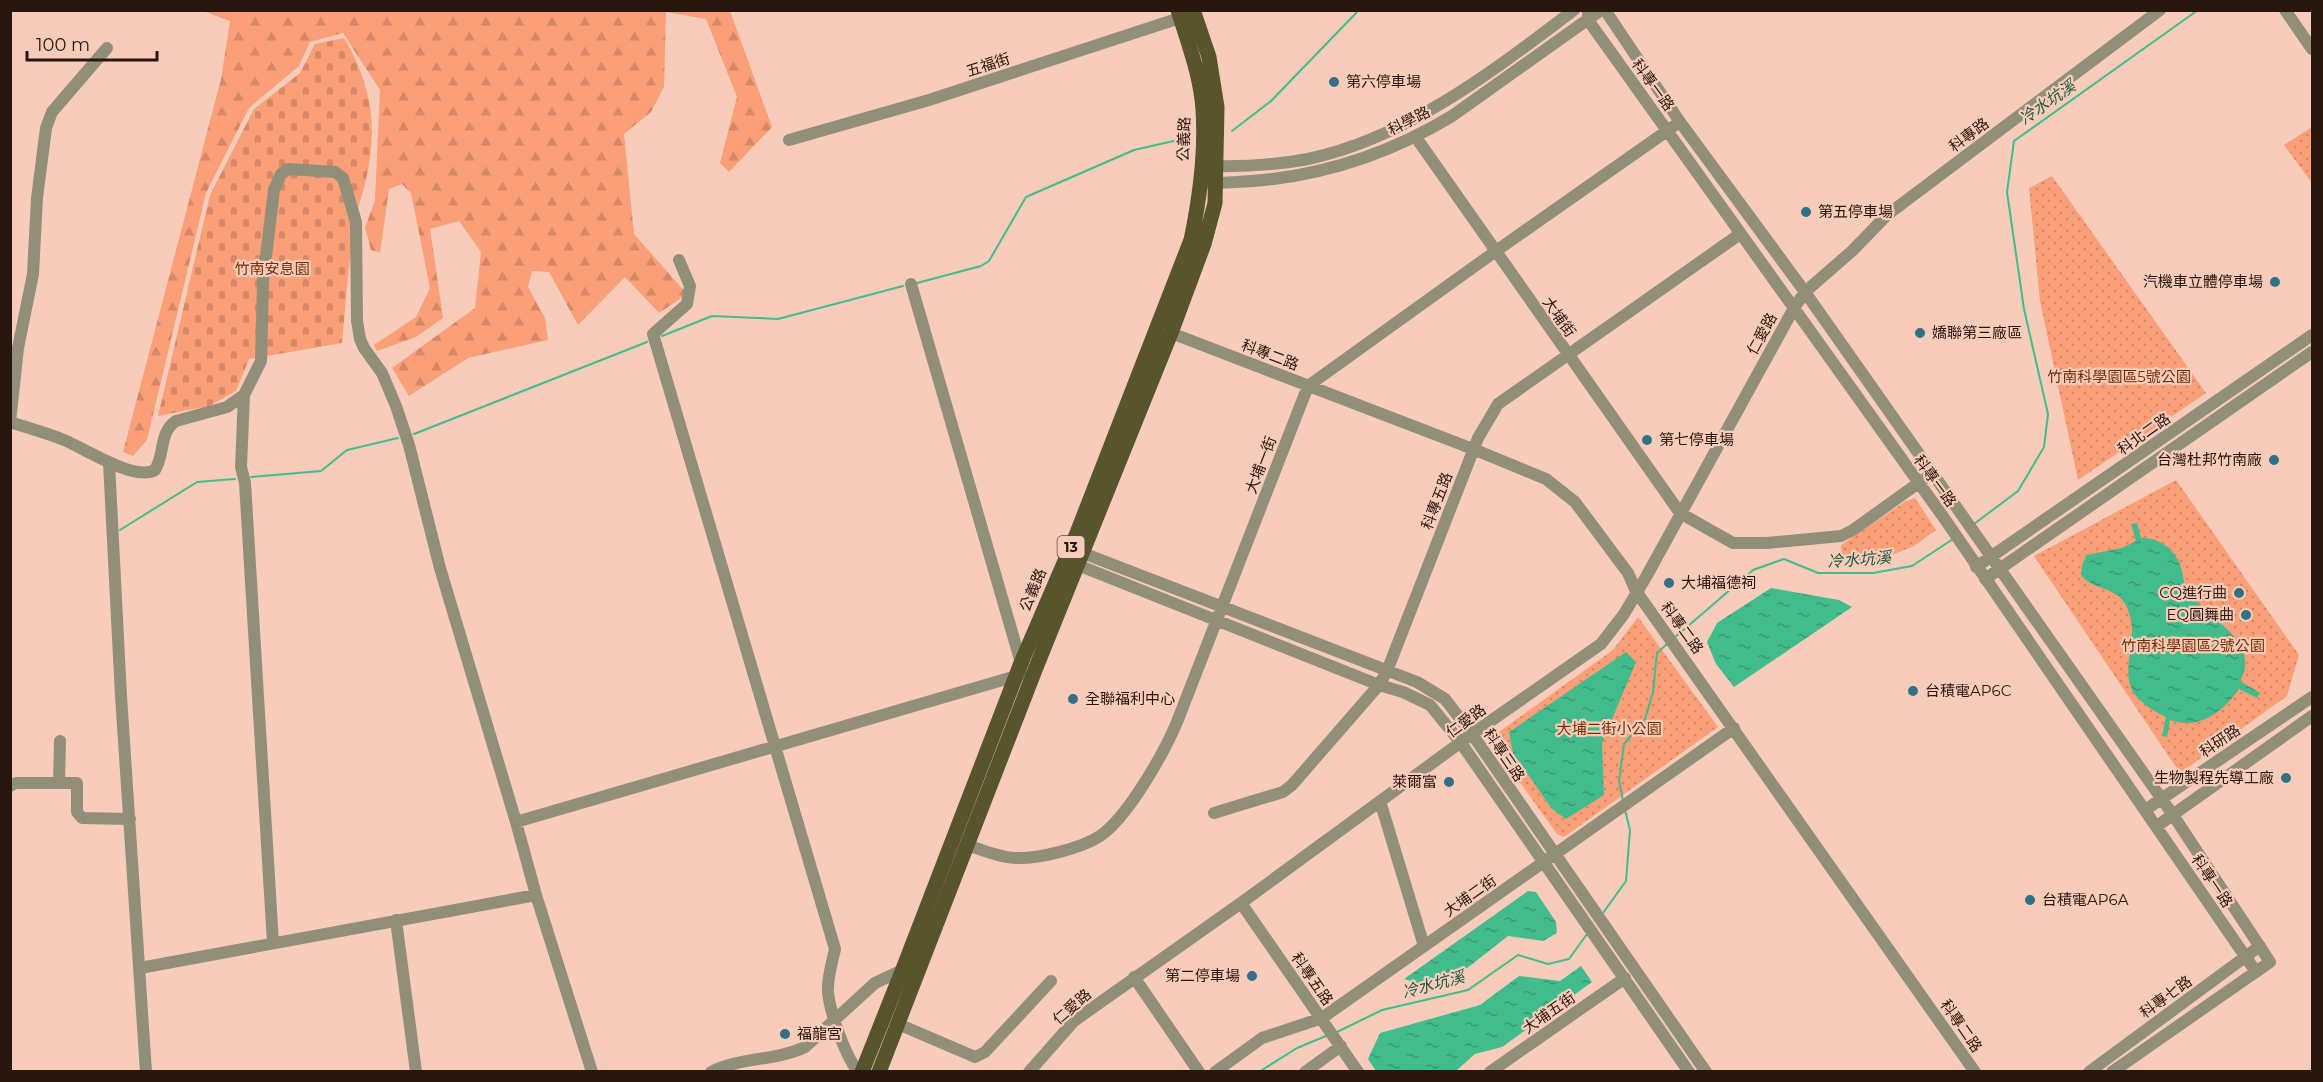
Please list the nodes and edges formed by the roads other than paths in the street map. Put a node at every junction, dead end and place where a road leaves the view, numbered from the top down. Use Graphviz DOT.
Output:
graph roads {
  1 [pos="1574,10"];
  2 [pos="1603,10"];
  3 [pos="2160,10"];
  4 [pos="2285,10"];
  5 [pos="1186,13"];
  6 [pos="1588,15"];
  7 [pos="107,48"];
  8 [pos="2313,49"];
  9 [pos="1680,122"];
  10 [pos="1667,131"];
  11 [pos="1415,136"];
  12 [pos="789,140"];
  13 [pos="1209,166"];
  14 [pos="1208,183"];
  15 [pos="1740,234"];
  16 [pos="1496,251"];
  17 [pos="679,260"];
  18 [pos="911,284"];
  19 [pos="1805,292"];
  20 [pos="1794,308"];
  21 [pos="1171,333"];
  22 [pos="2313,335"];
  23 [pos="2313,352"];
  24 [pos="1567,355"];
  25 [pos="1308,386"];
  26 [pos="244,396"];
  27 [pos="1473,448"];
  28 [pos="109,463"];
  29 [pos="1102,465"];
  30 [pos="1933,473"];
  31 [pos="1918,483"];
  32 [pos="1110,490"];
  33 [pos="1680,513"];
  34 [pos="1074,557"];
  35 [pos="1992,557"];
  36 [pos="1976,567"];
  37 [pos="2001,569"];
  38 [pos="1985,579"];
  39 [pos="1636,591"];
  40 [pos="1220,614"];
  41 [pos="1024,670"];
  42 [pos="1387,670"];
  43 [pos="1379,685"];
  44 [pos="2313,697"];
  45 [pos="2313,716"];
  46 [pos="1734,728"];
  47 [pos="1472,734"];
  48 [pos="60,741"];
  49 [pos="1461,743"];
  50 [pos="775,746"];
  51 [pos="59,783"];
  52 [pos="10,786"];
  53 [pos="2162,798"];
  54 [pos="1380,801"];
  55 [pos="2145,810"];
  56 [pos="1214,813"];
  57 [pos="2173,814"];
  58 [pos="130,819"];
  59 [pos="516,822"];
  60 [pos="2157,826"];
  61 [pos="967,845"];
  62 [pos="1554,855"];
  63 [pos="1543,863"];
  64 [pos="536,895"];
  65 [pos="1241,903"];
  66 [pos="396,920"];
  67 [pos="273,943"];
  68 [pos="1424,946"];
  69 [pos="2260,946"];
  70 [pos="2245,956"];
  71 [pos="924,958"];
  72 [pos="2270,962"];
  73 [pos="140,968"];
  74 [pos="903,969"];
  75 [pos="2256,972"];
  76 [pos="1134,977"];
  77 [pos="1624,978"];
  78 [pos="1051,981"];
  79 [pos="835,1021"];
  80 [pos="1324,1021"];
  81 [pos="898,1024"];
  82 [pos="1339,1043"];
  83 [pos="146,1071"];
  84 [pos="416,1071"];
  85 [pos="592,1071"];
  86 [pos="711,1071"];
  87 [pos="860,1071"];
  88 [pos="879,1071"];
  89 [pos="1029,1071"];
  90 [pos="1199,1071"];
  91 [pos="1215,1071"];
  92 [pos="1305,1071"];
  93 [pos="1358,1071"];
  94 [pos="1490,1071"];
  95 [pos="1689,1071"];
  96 [pos="1706,1071"];
  97 [pos="1975,1071"];
  98 [pos="2090,1071"];
  99 [pos="2112,1071"];
  1 -- 13 [label="street, 科學路"];
  2 -- 6 [label="street, 科學路"];
  2 -- 9 [label="street, 科專一路"];
  3 -- 19 [label="street, 科專路"];
  4 -- 8 [label="street"];
  5 -- 12 [label="street, 五福街"];
  5 -- 13 [label="main road, 公義路 / 13"];
  6 -- 10 [label="street, 科專一路"];
  6 -- 11 [label="street, 科學路"];
  7 -- 28 [label="street"];
  9 -- 10 [label="street"];
  9 -- 19 [label="street, 科專一路"];
  10 -- 15 [label="street, 科專一路"];
  10 -- 16 [label="street"];
  11 -- 14 [label="street, 科學路"];
  11 -- 16 [label="street, 大埔街"];
  13 -- 14 [label="main road, 公義路 / 13"];
  14 -- 21 [label="main road, 公義路 / 13"];
  14 -- 29 [label="main road, 公義路 / 13"];
  15 -- 20 [label="street, 科專一路"];
  15 -- 24 [label="street, 科專五路"];
  16 -- 24 [label="street, 大埔街"];
  16 -- 25 [label="street"];
  17 -- 50 [label="street"];
  18 -- 41 [label="street"];
  19 -- 20 [label="street, 仁愛路"];
  19 -- 30 [label="street, 科專一路"];
  20 -- 31 [label="street, 科專一路"];
  20 -- 33 [label="street, 仁愛路"];
  21 -- 25 [label="street, 科專二路"];
  21 -- 32 [label="main road, 公義路 / 13"];
  22 -- 35 [label="street, 科北二路"];
  23 -- 37 [label="street, 科北二路"];
  24 -- 27 [label="street, 科專五路"];
  24 -- 33 [label="street, 大埔街"];
  25 -- 27 [label="street, 科專二路"];
  25 -- 40 [label="street, 大埔一街"];
  26 -- 28 [label="street"];
  26 -- 59 [label="street"];
  26 -- 67 [label="street"];
  27 -- 39 [label="street, 科專二路"];
  27 -- 42 [label="street, 科專五路"];
  28 -- 58 [label="street"];
  29 -- 32 [label="street"];
  29 -- 34 [label="main road, 公義路 / 13"];
  30 -- 31 [label="street"];
  30 -- 35 [label="street, 科專一路"];
  31 -- 33 [label="street"];
  31 -- 36 [label="street, 科專一路"];
  32 -- 34 [label="main road, 公義路 / 13"];
  33 -- 39 [label="street, 仁愛路"];
  34 -- 40 [label="street, 科專三路"];
  34 -- 41 [label="main road, 公義路 / 13"];
  35 -- 36 [label="street, 科北二路"];
  35 -- 37 [label="street, 科專一路"];
  36 -- 38 [label="street, 科專一路"];
  37 -- 38 [label="street, 科北二路"];
  37 -- 53 [label="street, 科專一路"];
  38 -- 55 [label="street, 科專一路"];
  39 -- 46 [label="street, 科專二路"];
  39 -- 47 [label="street, 仁愛路"];
  40 -- 42 [label="street, 科專三路"];
  40 -- 43 [label="street, 科專三路"];
  40 -- 61 [label="street, 大埔一街"];
  41 -- 50 [label="street"];
  41 -- 61 [label="main road, 公義路 / 13"];
  41 -- 74 [label="main road, 公義路 / 13"];
  42 -- 43 [label="street, 科專五路"];
  42 -- 47 [label="street, 科專三路"];
  43 -- 49 [label="street, 科專三路"];
  43 -- 56 [label="street, 科專五路"];
  44 -- 53 [label="street, 科研路"];
  45 -- 57 [label="street"];
  46 -- 62 [label="street, 大埔二街"];
  46 -- 97 [label="street, 科專二路"];
  47 -- 49 [label="street, 仁愛路"];
  47 -- 62 [label="street, 科專三路"];
  48 -- 51 [label="street"];
  49 -- 54 [label="street, 仁愛路"];
  49 -- 63 [label="street, 科專三路"];
  50 -- 59 [label="street"];
  50 -- 79 [label="street"];
  51 -- 52 [label="street"];
  51 -- 58 [label="street"];
  53 -- 55 [label="street, 科研路"];
  53 -- 57 [label="street, 科專一路"];
  54 -- 65 [label="street, 仁愛路"];
  54 -- 68 [label="street"];
  55 -- 60 [label="street, 科專一路"];
  57 -- 60 [label="street"];
  57 -- 69 [label="street, 科專一路"];
  58 -- 73 [label="street"];
  59 -- 64 [label="street"];
  60 -- 70 [label="street, 科專一路"];
  61 -- 71 [label="main road, 公義路 / 13"];
  62 -- 63 [label="street, 大埔二街"];
  62 -- 96 [label="street, 科專三路"];
  63 -- 68 [label="street, 大埔二街"];
  63 -- 77 [label="street, 科專三路"];
  64 -- 66 [label="street"];
  64 -- 85 [label="street"];
  65 -- 76 [label="street, 仁愛路"];
  65 -- 80 [label="street, 科專五路"];
  66 -- 67 [label="street"];
  66 -- 84 [label="street"];
  67 -- 73 [label="street"];
  68 -- 80 [label="street, 大埔二街"];
  69 -- 70 [label="street, 科專七路"];
  69 -- 72 [label="street, 科專一路"];
  70 -- 75 [label="street, 科專一路"];
  70 -- 98 [label="street, 科專七路"];
  71 -- 74 [label="street"];
  71 -- 81 [label="main road, 公義路 / 13"];
  72 -- 75 [label="street, 科專七路"];
  73 -- 83 [label="street"];
  74 -- 79 [label="street"];
  74 -- 87 [label="main road, 公義路 / 13"];
  75 -- 99 [label="street, 科專七路"];
  76 -- 89 [label="street, 仁愛路"];
  76 -- 90 [label="street"];
  77 -- 94 [label="street, 大埔五街"];
  77 -- 95 [label="street, 科專三路"];
  78 -- 81 [label="street"];
  79 -- 86 [label="street"];
  79 -- 87 [label="street"];
  80 -- 82 [label="street, 科專五路"];
  80 -- 91 [label="street, 大埔二街"];
  81 -- 88 [label="main road, 公義路 / 13"];
  82 -- 92 [label="street"];
  82 -- 93 [label="street, 科專五路"];
}
